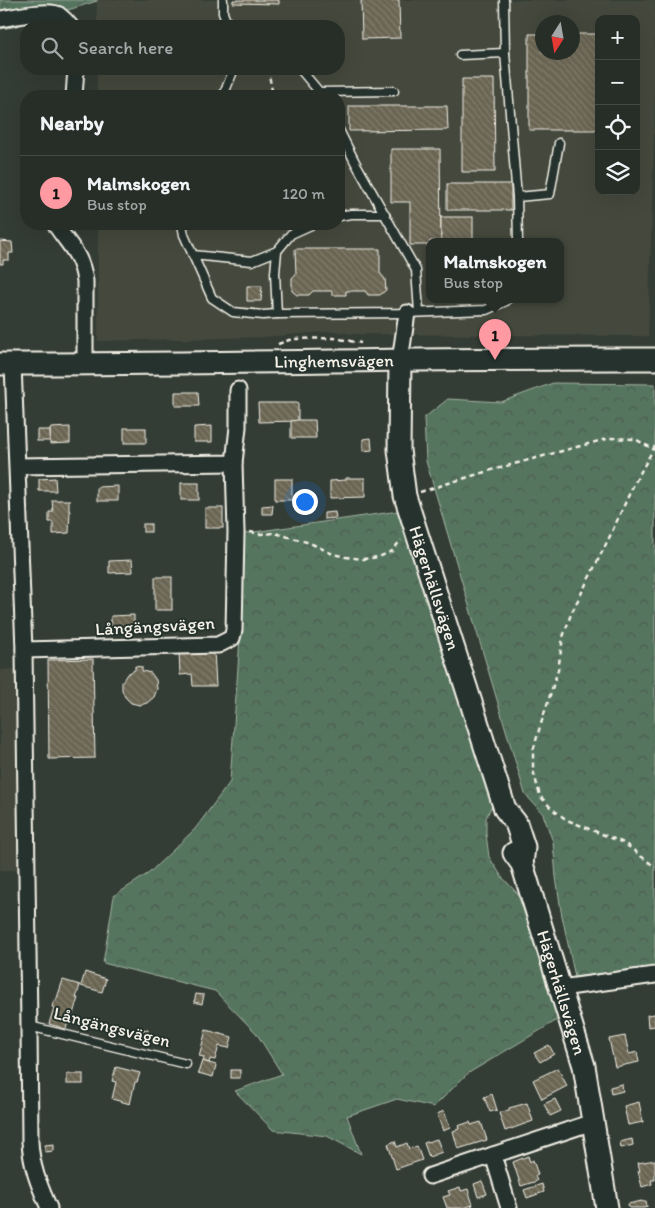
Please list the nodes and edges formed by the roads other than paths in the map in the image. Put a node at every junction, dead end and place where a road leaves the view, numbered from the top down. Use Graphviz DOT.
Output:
graph roads {
  1 [pos="223,0"];
  2 [pos="504,0"];
  3 [pos="0,19"];
  4 [pos="65,20"];
  5 [pos="226,20"];
  6 [pos="505,54"];
  7 [pos="460,55"];
  8 [pos="76,75"];
  9 [pos="232,75"];
  10 [pos="305,75"];
  11 [pos="74,90"];
  12 [pos="226,90"];
  13 [pos="318,90"];
  14 [pos="394,91"];
  15 [pos="345,93"];
  16 [pos="345,142"];
  17 [pos="559,143"];
  18 [pos="517,196"];
  19 [pos="385,214"];
  20 [pos="345,215"];
  21 [pos="59,230"];
  22 [pos="183,230"];
  23 [pos="300,230"];
  24 [pos="518,238"];
  25 [pos="277,251"];
  26 [pos="193,255"];
  27 [pos="504,303"];
  28 [pos="413,312"];
  29 [pos="277,314"];
  30 [pos="655,359"];
  31 [pos="400,360"];
  32 [pos="6,364"];
  33 [pos="85,364"];
  34 [pos="238,390"];
  35 [pos="234,463"];
  36 [pos="18,466"];
  37 [pos="24,650"];
  38 [pos="655,975"];
  39 [pos="561,988"];
  40 [pos="29,1026"];
  41 [pos="186,1064"];
  42 [pos="594,1122"];
  43 [pos="493,1155"];
  44 [pos="430,1176"];
  45 [pos="49,1208"];
  46 [pos="509,1208"];
  47 [pos="607,1208"];
  1 -- 5 [label="lane"];
  2 -- 6 [label="lane"];
  3 -- 4 [label="street"];
  6 -- 7 [label="lane"];
  6 -- 18 [label="lane"];
  8 -- 11 [label="street"];
  9 -- 12 [label="lane"];
  10 -- 13 [label="lane"];
  14 -- 15 [label="lane"];
  16 -- 19 [label="lane"];
  17 -- 18 [label="lane"];
  18 -- 24 [label="lane"];
  19 -- 20 [label="lane"];
  19 -- 28 [label="lane"];
  21 -- 33 [label="street"];
  22 -- 26 [label="lane"];
  23 -- 25 [label="lane"];
  25 -- 26 [label="lane"];
  25 -- 29 [label="lane"];
  26 -- 29 [label="lane"];
  27 -- 28 [label="lane"];
  28 -- 29 [label="lane"];
  28 -- 31 [label="street"];
  30 -- 31 [label="street, Linghemsvägen"];
  31 -- 33 [label="street, Linghemsvägen"];
  31 -- 39 [label="street, Hägerhällsvägen"];
  32 -- 33 [label="street, Linghemsvägen"];
  32 -- 36 [label="street, Långängsvägen"];
  34 -- 35 [label="street, Långängsvägen"];
  35 -- 36 [label="street"];
  35 -- 37 [label="street, Långängsvägen"];
  36 -- 37 [label="street, Långängsvägen"];
  37 -- 40 [label="street, Långängsvägen"];
  38 -- 39 [label="street"];
  39 -- 42 [label="street, Hägerhällsvägen"];
  40 -- 41 [label="lane, Långängsvägen"];
  40 -- 45 [label="street, Långängsvägen"];
  42 -- 43 [label="street"];
  42 -- 47 [label="street, Hägerhällsvägen"];
  43 -- 44 [label="street"];
  43 -- 46 [label="street"];
}
